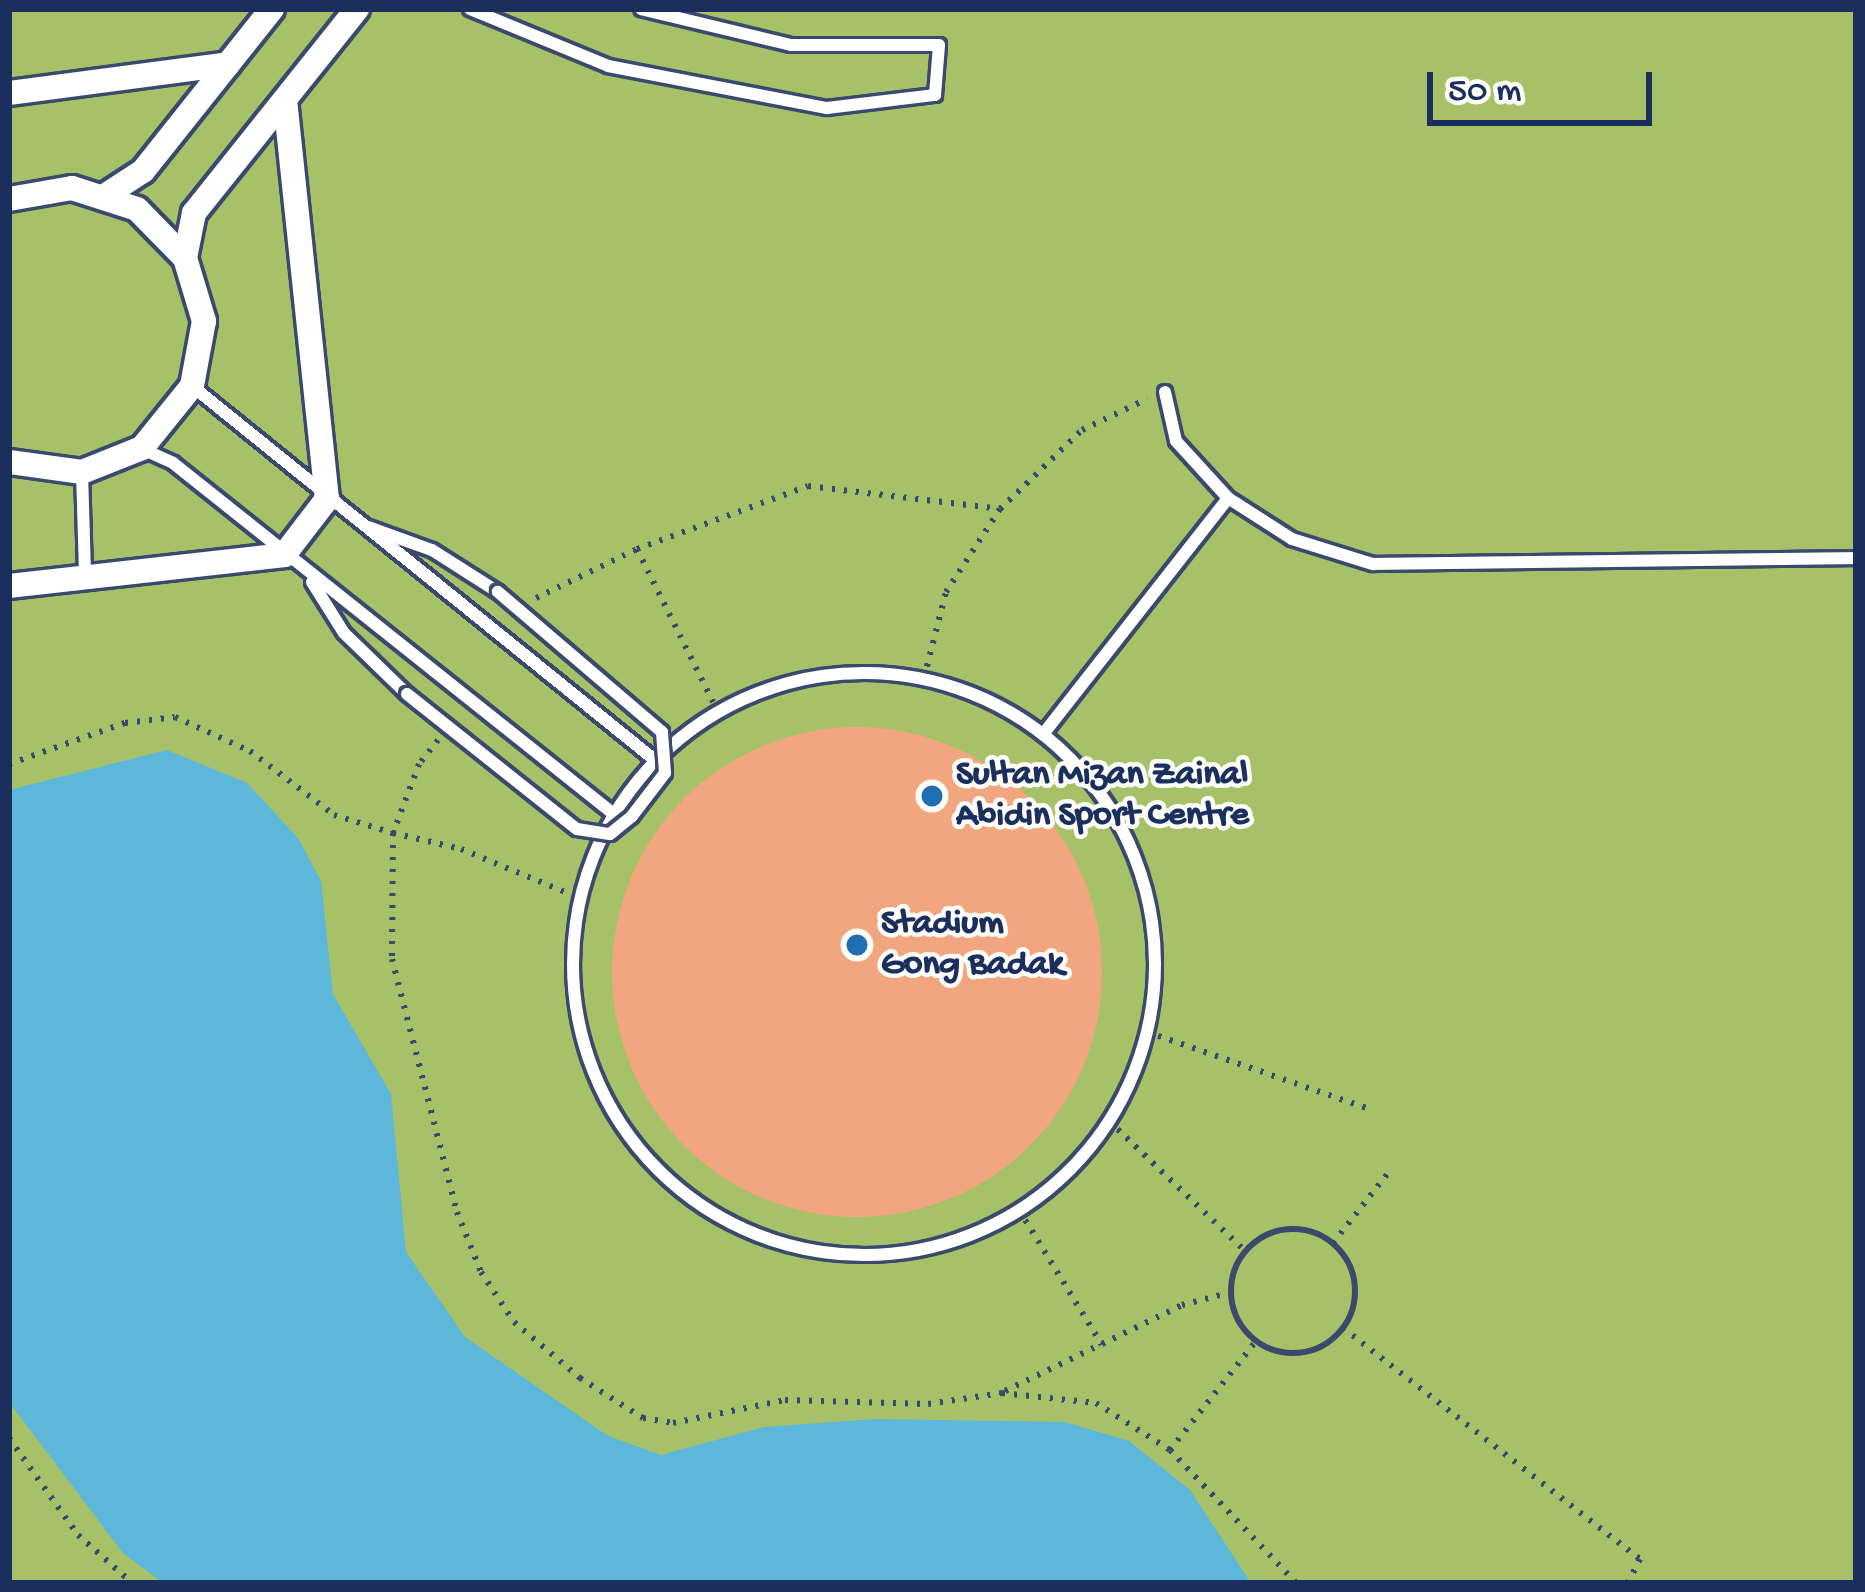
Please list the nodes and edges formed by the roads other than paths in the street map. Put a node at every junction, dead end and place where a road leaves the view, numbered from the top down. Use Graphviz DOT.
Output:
graph roads {
  1 [pos="272,9"];
  2 [pos="357,9"];
  3 [pos="470,9"];
  4 [pos="640,9"];
  5 [pos="228,64"];
  6 [pos="9,93"];
  7 [pos="285,100"];
  8 [pos="106,195"];
  9 [pos="9,199"];
  10 [pos="184,258"];
  11 [pos="193,386"];
  12 [pos="1165,392"];
  13 [pos="142,448"];
  14 [pos="12,467"];
  15 [pos="82,472"];
  16 [pos="1228,498"];
  17 [pos="327,499"];
  18 [pos="355,523"];
  19 [pos="284,555"];
  20 [pos="1856,558"];
  21 [pos="308,575"];
  22 [pos="85,578"];
  23 [pos="9,586"];
  24 [pos="1044,733"];
  25 [pos="656,761"];
  26 [pos="615,815"];
  1 -- 5 [label="street"];
  2 -- 7 [label="street"];
  3 -- 4 [label="lane"];
  5 -- 6 [label="street"];
  5 -- 8 [label="street"];
  7 -- 10 [label="street"];
  7 -- 17 [label="street"];
  8 -- 9 [label="street"];
  8 -- 10 [label="street"];
  10 -- 11 [label="street"];
  11 -- 13 [label="street"];
  11 -- 17 [label="lane"];
  12 -- 16 [label="lane"];
  13 -- 15 [label="street"];
  13 -- 19 [label="lane"];
  14 -- 15 [label="street"];
  15 -- 22 [label="lane"];
  16 -- 20 [label="lane"];
  16 -- 24 [label="lane"];
  17 -- 18 [label="lane"];
  17 -- 19 [label="street"];
  18 -- 21 [label="lane, bridge"];
  18 -- 25 [label="lane"];
  19 -- 21 [label="lane"];
  19 -- 22 [label="street"];
  21 -- 26 [label="lane"];
  22 -- 23 [label="street"];
  24 -- 25 [label="lane"];
  24 -- 26 [label="lane"];
  25 -- 26 [label="lane"];
}
